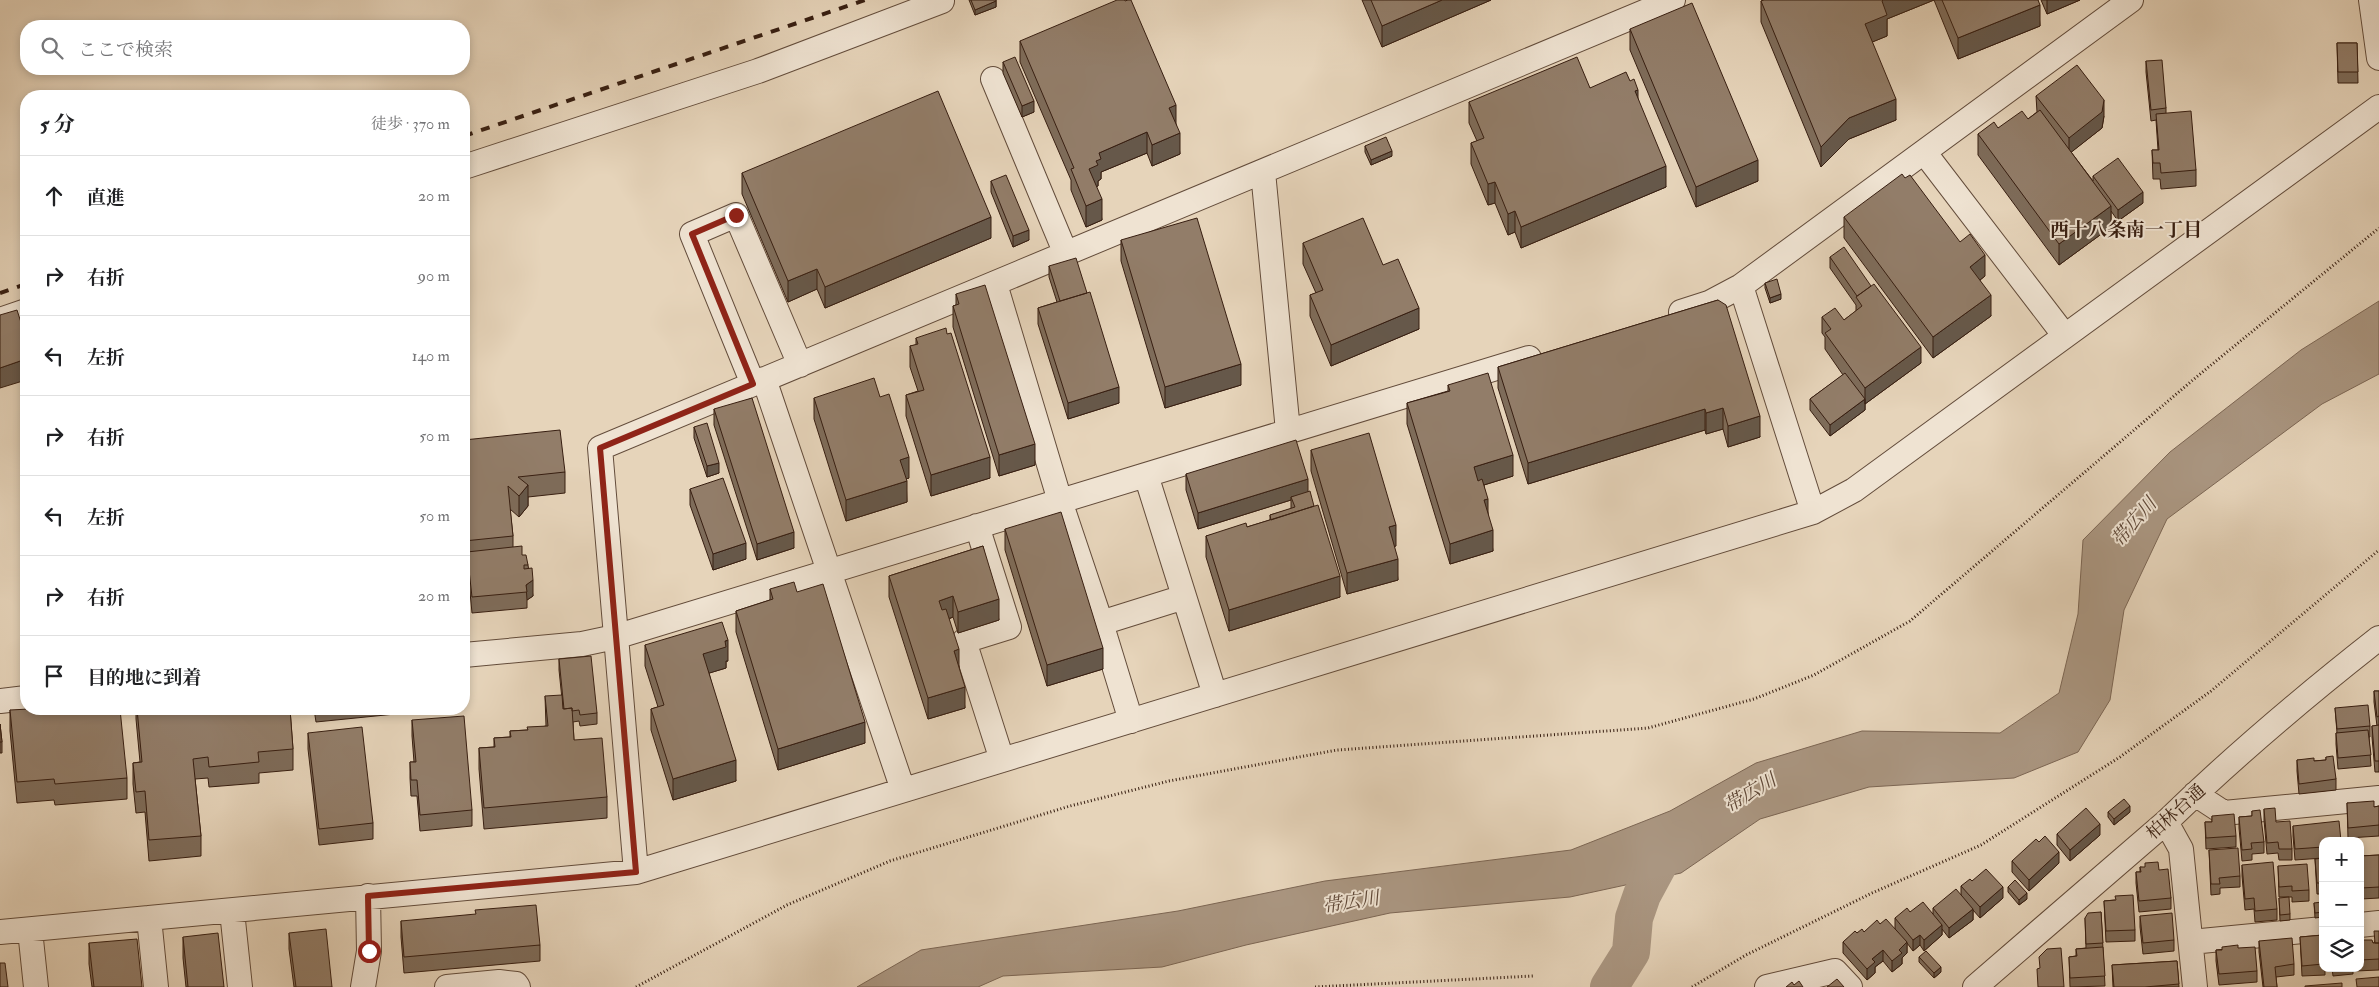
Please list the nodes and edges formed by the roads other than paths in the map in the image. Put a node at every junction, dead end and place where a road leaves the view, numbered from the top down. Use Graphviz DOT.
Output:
graph roads {
  1 [pos="1673,0"];
  2 [pos="2131,0"];
  3 [pos="2371,0"];
  4 [pos="942,1"];
  5 [pos="2379,58"];
  6 [pos="993,79"];
  7 [pos="2379,107"];
  8 [pos="1924,152"];
  9 [pos="470,165"];
  10 [pos="1263,172"];
  11 [pos="1066,254"];
  12 [pos="995,284"];
  13 [pos="1741,286"];
  14 [pos="20,313"];
  15 [pos="1662,318"];
  16 [pos="0,320"];
  17 [pos="2065,336"];
  18 [pos="1550,352"];
  19 [pos="800,364"];
  20 [pos="759,382"];
  21 [pos="1288,431"];
  22 [pos="1146,475"];
  23 [pos="1060,501"];
  24 [pos="1813,512"];
  25 [pos="977,526"];
  26 [pos="829,571"];
  27 [pos="1184,597"];
  28 [pos="1101,623"];
  29 [pos="615,637"];
  30 [pos="2379,638"];
  31 [pos="470,654"];
  32 [pos="1214,695"];
  33 [pos="20,699"];
  34 [pos="0,701"];
  35 [pos="1131,721"];
  36 [pos="1002,760"];
  37 [pos="903,790"];
  38 [pos="2195,794"];
  39 [pos="2379,798"];
  40 [pos="2166,822"];
  41 [pos="636,872"];
  42 [pos="368,896"];
  43 [pos="232,910"];
  44 [pos="149,918"];
  45 [pos="2379,923"];
  46 [pos="2364,925"];
  47 [pos="2319,928"];
  48 [pos="30,930"];
  49 [pos="0,932"];
  50 [pos="2190,942"];
  51 [pos="36,987"];
  52 [pos="156,987"];
  53 [pos="240,987"];
  54 [pos="363,987"];
  55 [pos="447,987"];
  56 [pos="518,987"];
  57 [pos="1767,987"];
  58 [pos="1850,987"];
  59 [pos="1975,987"];
  60 [pos="2195,987"];
  1 -- 10 [label="street"];
  2 -- 8 [label="street"];
  3 -- 5 [label="street"];
  4 -- 9 [label="street"];
  6 -- 11 [label="street"];
  7 -- 17 [label="street"];
  8 -- 13 [label="street"];
  8 -- 17 [label="street"];
  10 -- 11 [label="street"];
  10 -- 21 [label="street"];
  11 -- 12 [label="street"];
  12 -- 19 [label="street"];
  12 -- 23 [label="street"];
  13 -- 15 [label="street"];
  13 -- 24 [label="street"];
  14 -- 16 [label="street"];
  17 -- 24 [label="street"];
  18 -- 21 [label="street"];
  19 -- 20 [label="street"];
  19 -- 20 [label="street"];
  20 -- 26 [label="street"];
  20 -- 29 [label="street"];
  21 -- 22 [label="street"];
  22 -- 23 [label="street"];
  22 -- 27 [label="street"];
  23 -- 25 [label="street"];
  23 -- 28 [label="street"];
  24 -- 32 [label="street"];
  25 -- 26 [label="street"];
  25 -- 36 [label="street"];
  26 -- 29 [label="street"];
  26 -- 37 [label="street"];
  27 -- 28 [label="street"];
  27 -- 32 [label="street"];
  28 -- 35 [label="street"];
  29 -- 31 [label="street"];
  29 -- 41 [label="street"];
  30 -- 38 [label="street, 柏林台通"];
  32 -- 35 [label="street"];
  33 -- 34 [label="street"];
  35 -- 36 [label="street"];
  36 -- 37 [label="street"];
  37 -- 41 [label="street"];
  38 -- 39 [label="street"];
  38 -- 40 [label="street, 柏林台通"];
  40 -- 50 [label="street"];
  40 -- 59 [label="street, 柏林台通"];
  41 -- 42 [label="street"];
  42 -- 43 [label="street"];
  42 -- 54 [label="street"];
  43 -- 44 [label="street"];
  43 -- 53 [label="street"];
  44 -- 48 [label="street"];
  44 -- 52 [label="street"];
  45 -- 46 [label="street"];
  47 -- 50 [label="street"];
  48 -- 49 [label="street"];
  48 -- 51 [label="street"];
  50 -- 60 [label="street"];
  55 -- 56 [label="street"];
  57 -- 58 [label="street"];
}
